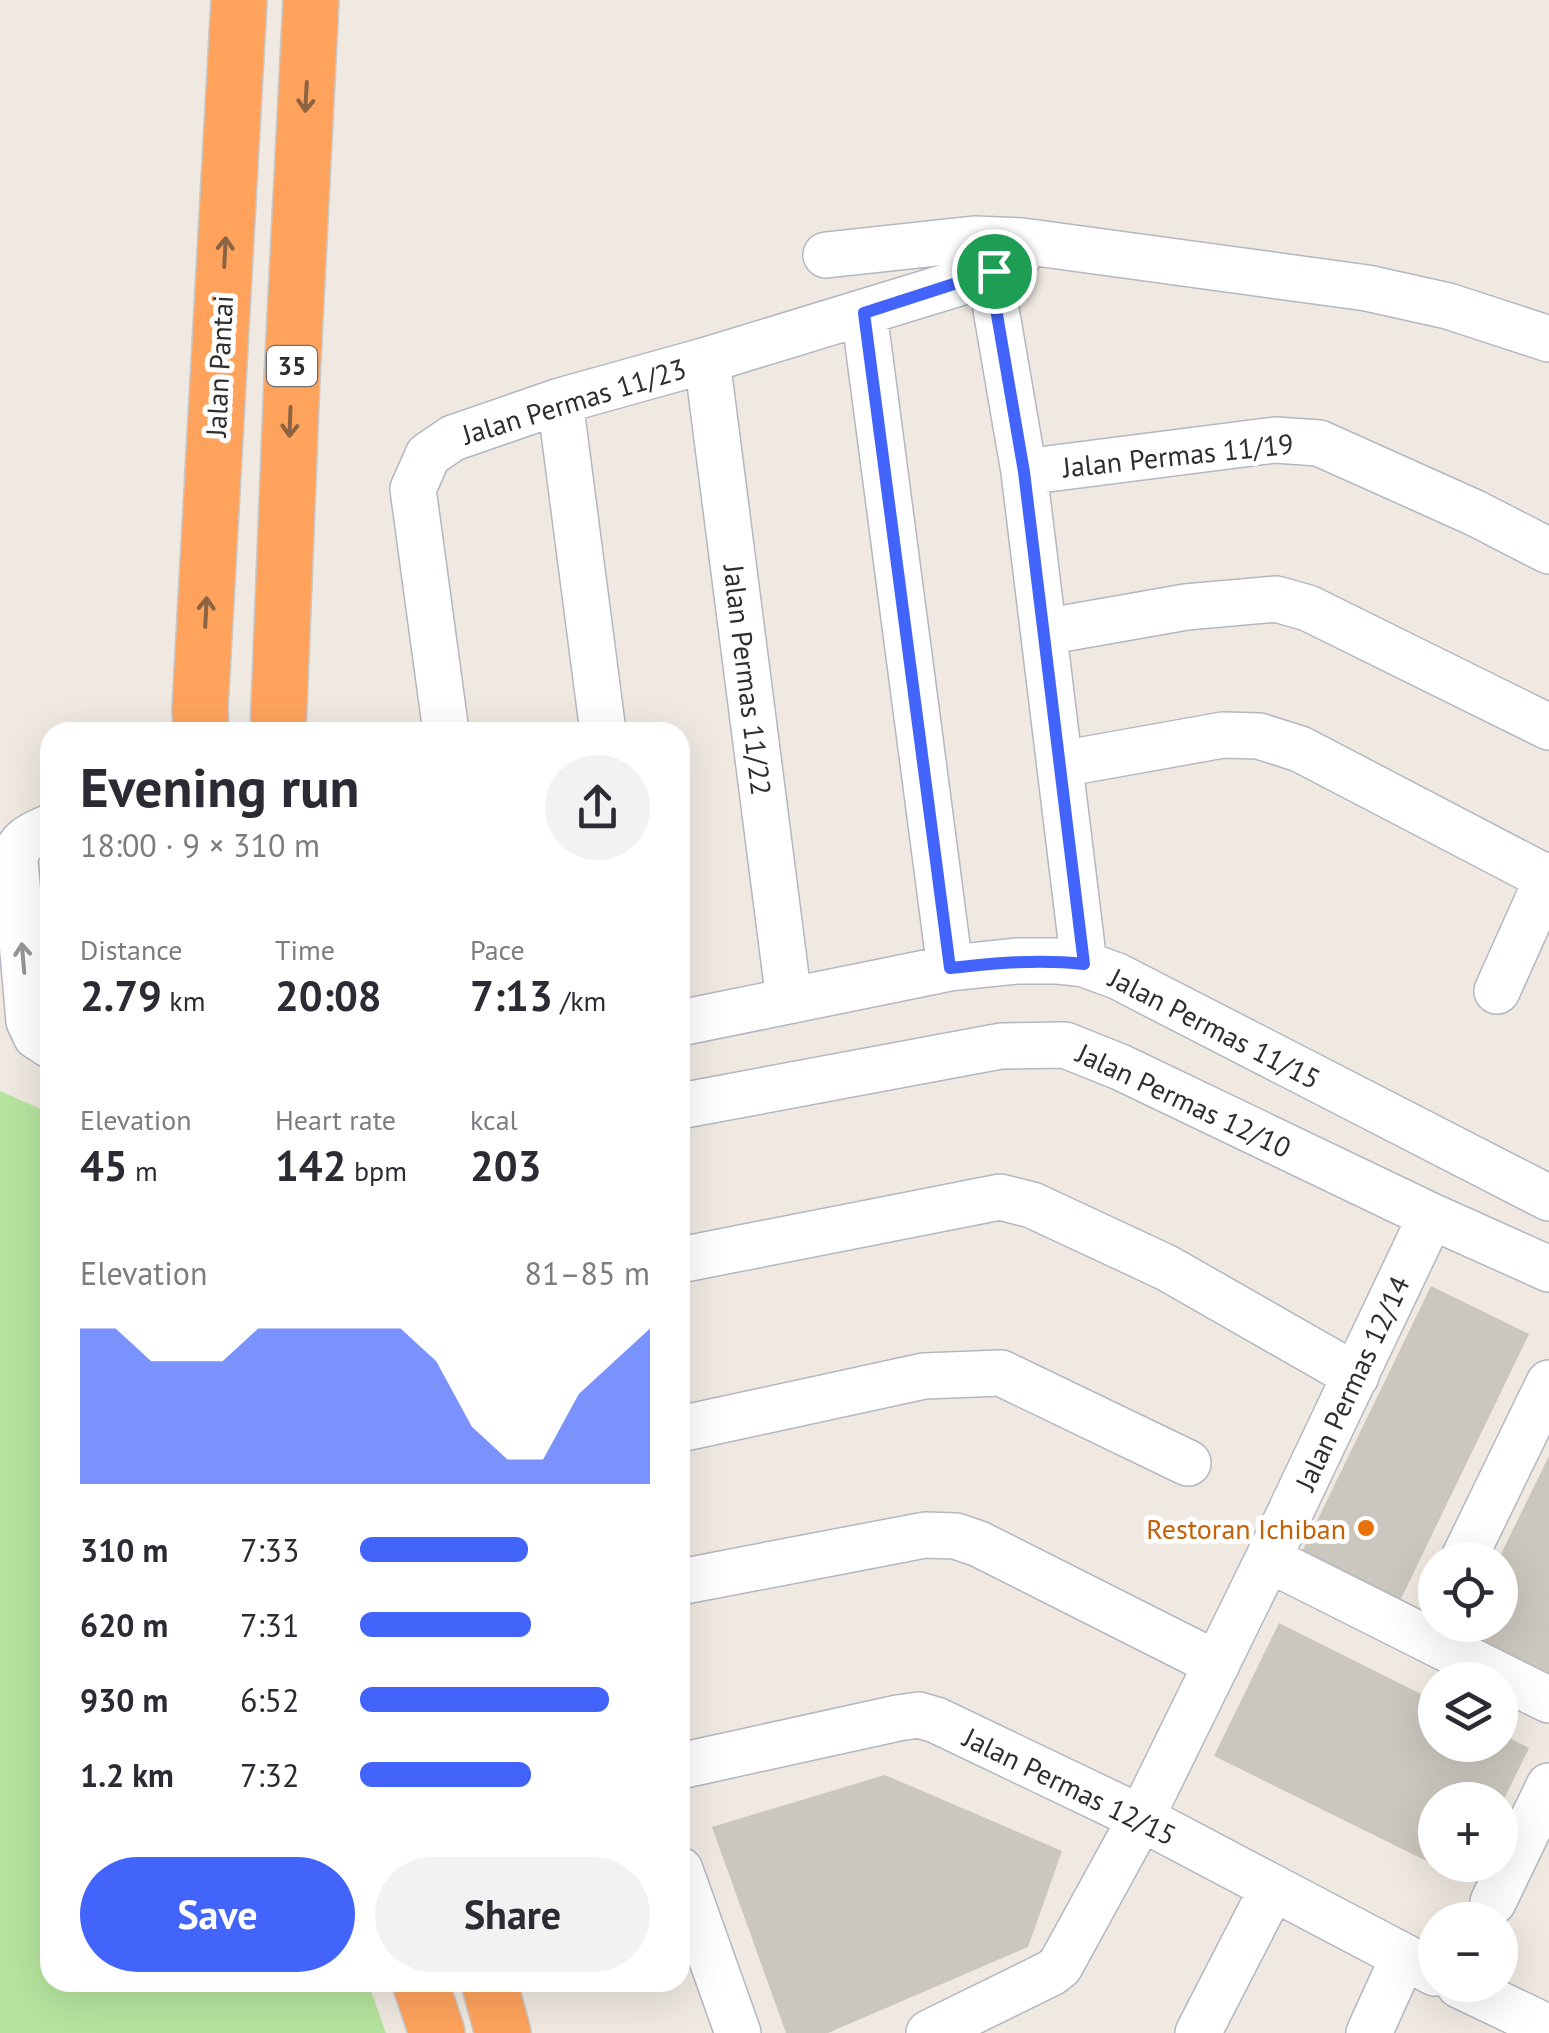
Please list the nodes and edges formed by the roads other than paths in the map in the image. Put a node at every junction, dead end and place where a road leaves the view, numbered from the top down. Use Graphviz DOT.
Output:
graph roads {
  1 [pos="238,0"];
  2 [pos="311,0"];
  3 [pos="826,255"];
  4 [pos="1008,256"];
  5 [pos="864,313"];
  6 [pos="1549,339"];
  7 [pos="707,360"];
  8 [pos="560,401"];
  9 [pos="1024,472"];
  10 [pos="1549,551"];
  11 [pos="1044,632"];
  12 [pos="198,722"];
  13 [pos="278,722"];
  14 [pos="445,722"];
  15 [pos="602,722"];
  16 [pos="1549,727"];
  17 [pos="1061,764"];
  18 [pos="40,832"];
  19 [pos="1548,876"];
  20 [pos="1084,964"];
  21 [pos="950,968"];
  22 [pos="1497,991"];
  23 [pos="789,1000"];
  24 [pos="690,1020"];
  25 [pos="27,1031"];
  26 [pos="690,1104"];
  27 [pos="1549,1198"];
  28 [pos="1431,1216"];
  29 [pos="690,1258"];
  30 [pos="1549,1269"];
  31 [pos="1356,1376"];
  32 [pos="1549,1384"];
  33 [pos="690,1426"];
  34 [pos="1188,1463"];
  35 [pos="1472,1542"];
  36 [pos="1268,1559"];
  37 [pos="690,1580"];
  38 [pos="1418,1622"];
  39 [pos="1454,1642"];
  40 [pos="1216,1664"];
  41 [pos="1549,1700"];
  42 [pos="690,1764"];
  43 [pos="1549,1786"];
  44 [pos="1141,1818"];
  45 [pos="1539,1833"];
  46 [pos="1272,1889"];
  47 [pos="690,1898"];
  48 [pos="1493,1902"];
  49 [pos="1418,1965"];
  50 [pos="1418,1967"];
  51 [pos="423,1992"];
  52 [pos="492,1992"];
  53 [pos="1491,2002"];
  54 [pos="1540,2028"];
  55 [pos="437,2033"];
  56 [pos="503,2033"];
  57 [pos="738,2033"];
  58 [pos="929,2033"];
  59 [pos="1198,2033"];
  60 [pos="1370,2033"];
  12 -- 1 [label="highway, Jalan Pantai, one-way"];
  2 -- 13 [label="highway, 35, one-way"];
  3 -- 4 [label="street"];
  4 -- 5 [label="street, Jalan Permas 11/23"];
  4 -- 6 [label="street"];
  4 -- 9 [label="street"];
  5 -- 7 [label="street, Jalan Permas 11/23"];
  5 -- 21 [label="street"];
  7 -- 8 [label="street, Jalan Permas 11/23"];
  7 -- 23 [label="street, Jalan Permas 11/22"];
  8 -- 14 [label="street, Jalan Permas 11/23"];
  8 -- 15 [label="street"];
  9 -- 10 [label="street, Jalan Permas 11/19"];
  9 -- 11 [label="street"];
  11 -- 16 [label="street"];
  11 -- 17 [label="street"];
  17 -- 19 [label="street"];
  17 -- 20 [label="street"];
  25 -- 18 [label="street, one-way"];
  19 -- 22 [label="street"];
  20 -- 21 [label="street, Jalan Permas 11/15"];
  20 -- 27 [label="street, Jalan Permas 11/15"];
  21 -- 23 [label="street, Jalan Permas 11/15"];
  23 -- 24 [label="street, Jalan Permas 11/15"];
  26 -- 28 [label="street, Jalan Permas 12/10"];
  28 -- 30 [label="street, Jalan Permas 12/10"];
  28 -- 31 [label="street, Jalan Permas 12/14"];
  29 -- 31 [label="street"];
  31 -- 36 [label="street, Jalan Permas 12/14"];
  32 -- 35 [label="street"];
  33 -- 34 [label="street"];
  36 -- 38 [label="street"];
  36 -- 40 [label="street, Jalan Permas 12/14"];
  37 -- 40 [label="street"];
  39 -- 41 [label="street"];
  40 -- 44 [label="street, Jalan Permas 12/14"];
  42 -- 44 [label="street, Jalan Permas 12/15"];
  43 -- 45 [label="street"];
  44 -- 46 [label="street, Jalan Permas 12/15"];
  44 -- 58 [label="street, Jalan Permas 12/14"];
  45 -- 48 [label="street"];
  46 -- 49 [label="street, Jalan Permas 12/15"];
  46 -- 59 [label="street"];
  47 -- 57 [label="street"];
  50 -- 60 [label="street"];
  51 -- 55 [label="highway"];
  52 -- 56 [label="highway"];
  53 -- 54 [label="street"];
}
